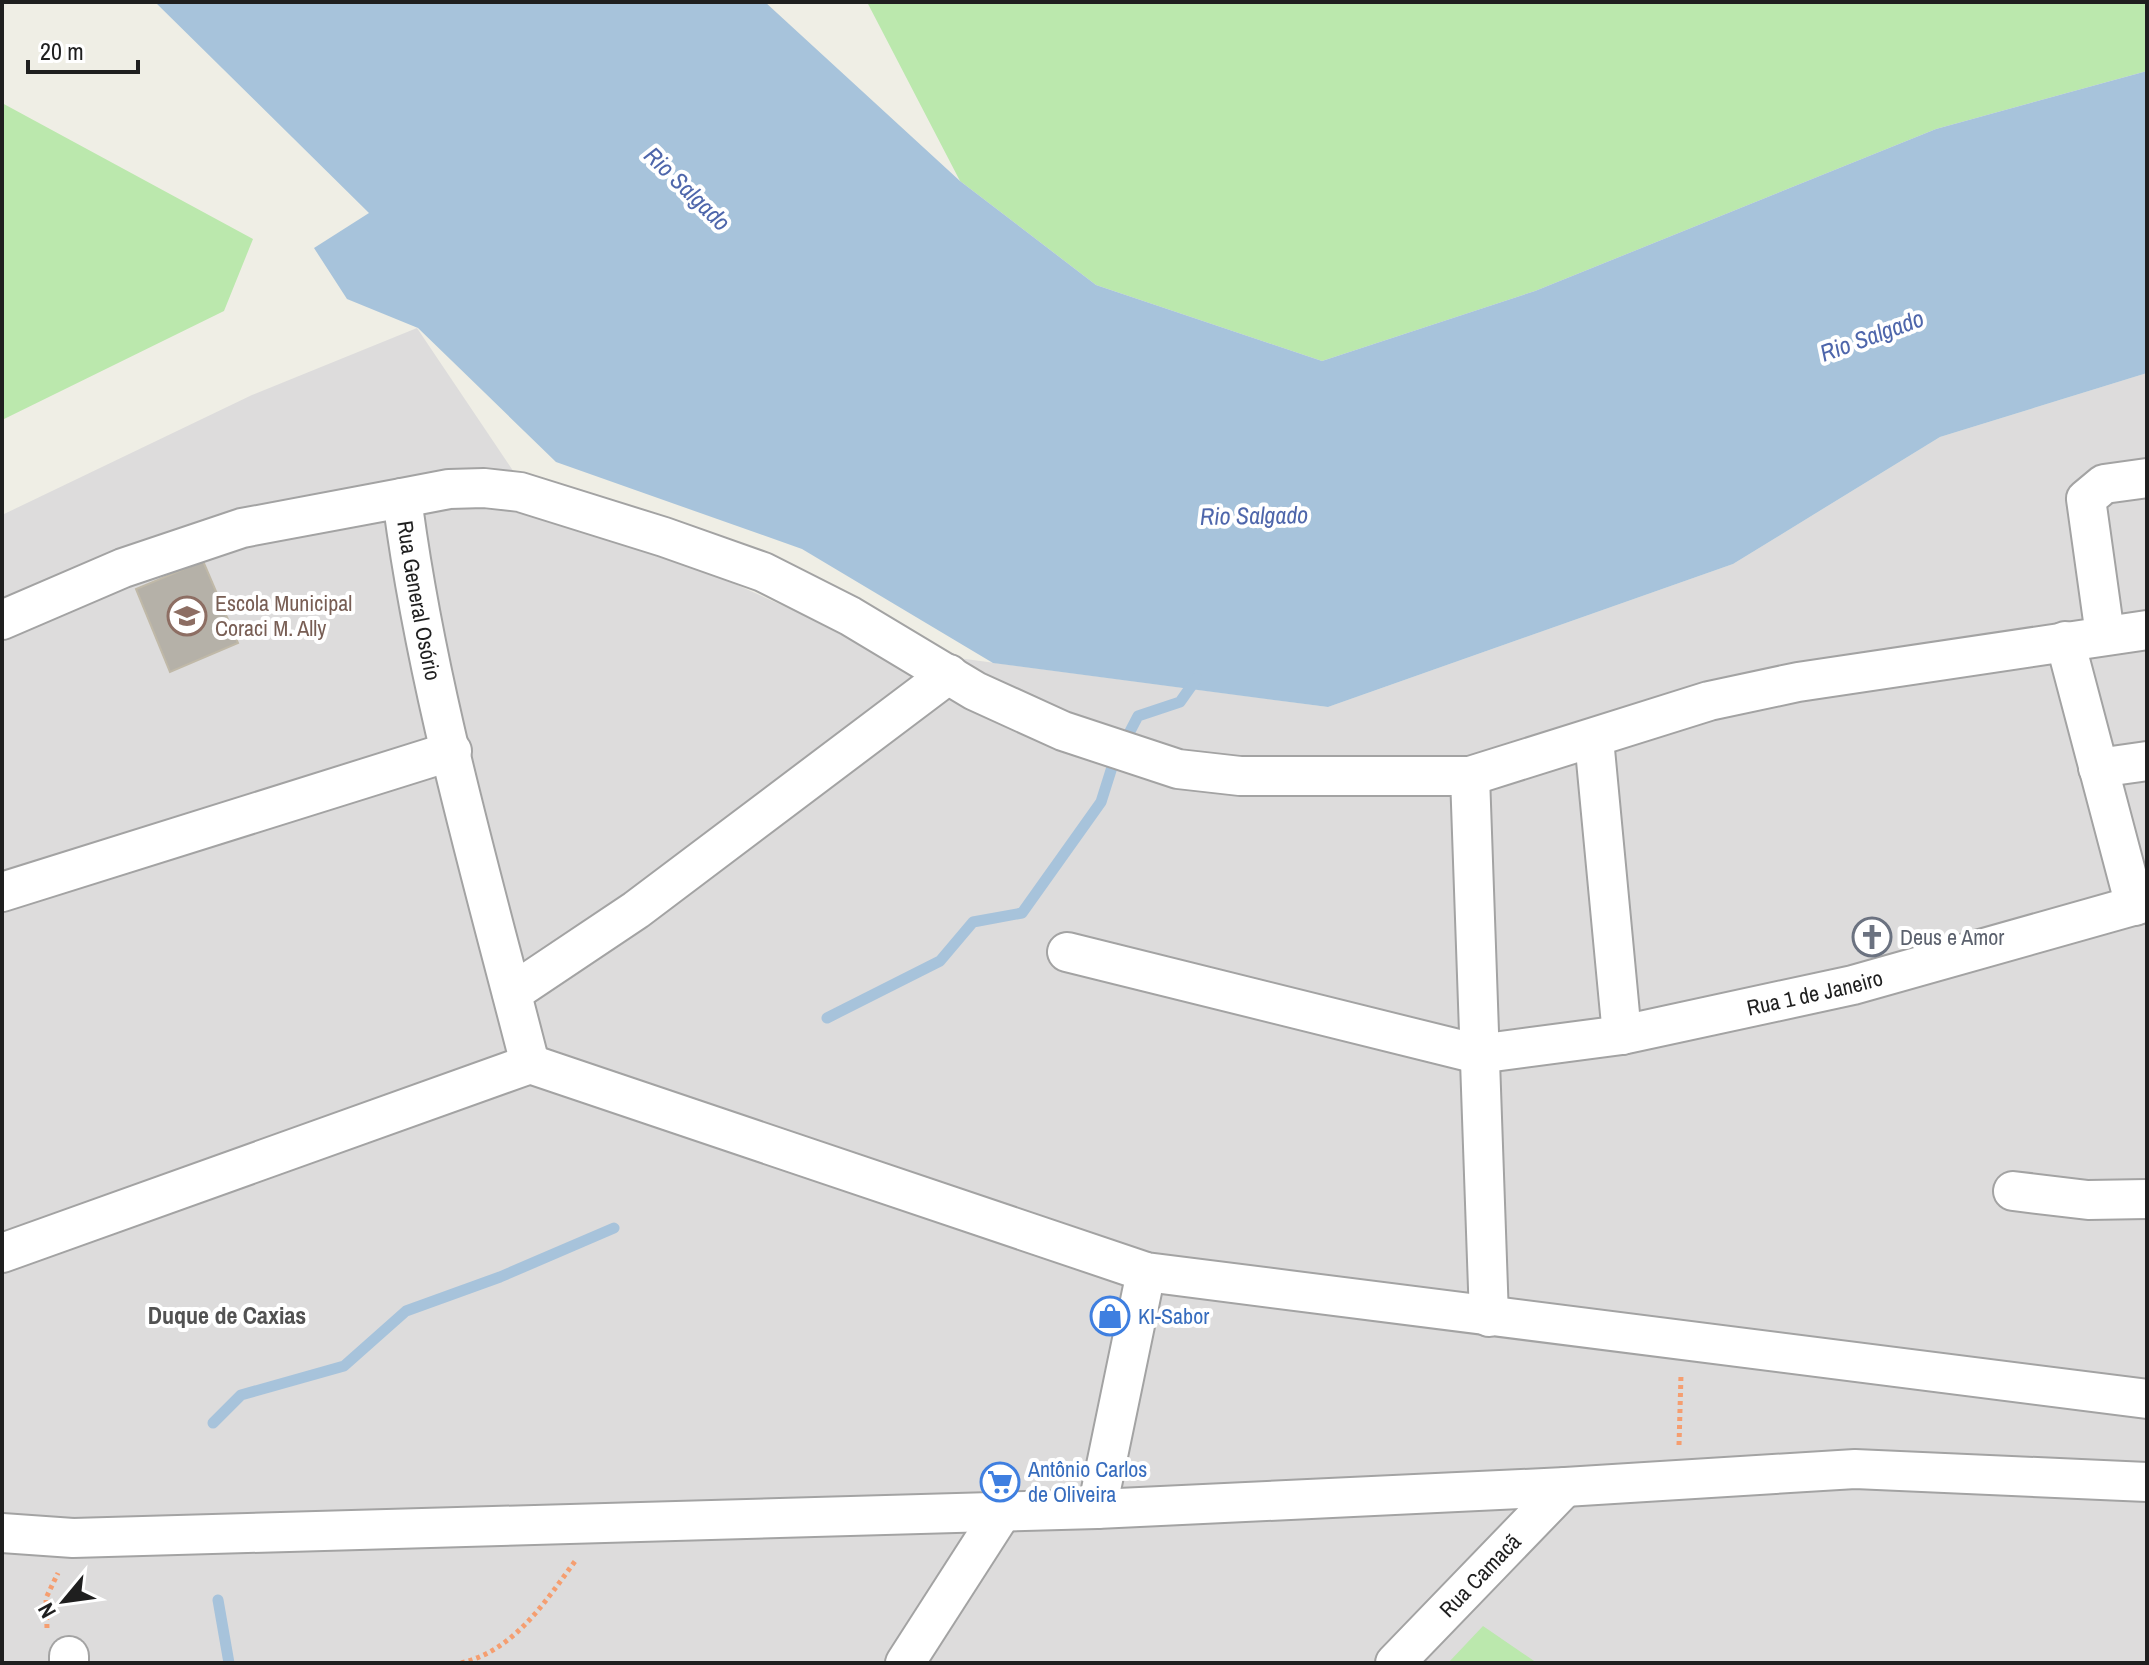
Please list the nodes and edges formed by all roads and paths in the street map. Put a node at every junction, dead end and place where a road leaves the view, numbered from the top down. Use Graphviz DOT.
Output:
graph roads {
  1 [pos="2147,478"];
  2 [pos="402,498"];
  3 [pos="2,620"];
  4 [pos="2147,630"];
  5 [pos="2105,635"];
  6 [pos="2065,641"];
  7 [pos="949,674"];
  8 [pos="1594,739"];
  9 [pos="452,751"];
  10 [pos="2147,761"];
  11 [pos="2098,768"];
  12 [pos="1470,776"];
  13 [pos="2,892"];
  14 [pos="2141,904"];
  15 [pos="1067,952"];
  16 [pos="512,993"];
  17 [pos="1622,1035"];
  18 [pos="1478,1054"];
  19 [pos="530,1064"];
  20 [pos="2013,1191"];
  21 [pos="2147,1199"];
  22 [pos="2,1253"];
  23 [pos="1146,1272"];
  24 [pos="1489,1317"];
  25 [pos="1682,1342"];
  26 [pos="2147,1399"];
  27 [pos="1678,1480"];
  28 [pos="2147,1482"];
  29 [pos="1565,1487"];
  30 [pos="1004,1509"];
  31 [pos="1097,1509"];
  32 [pos="604,1520"];
  33 [pos="2,1533"];
  34 [pos="73,1538"];
  35 [pos="69,1660"];
  36 [pos="461,1663"];
  37 [pos="905,1663"];
  38 [pos="1395,1663"];
  1 -- 5 [label="street"];
  2 -- 3 [label="street, Rua General Osório"];
  2 -- 7 [label="street"];
  2 -- 9 [label="street, Rua General Osório"];
  4 -- 5 [label="street"];
  5 -- 6 [label="street"];
  6 -- 8 [label="street"];
  6 -- 11 [label="street"];
  7 -- 12 [label="street"];
  7 -- 16 [label="street"];
  8 -- 12 [label="street"];
  8 -- 17 [label="street"];
  9 -- 13 [label="street"];
  9 -- 16 [label="street, Rua General Osório"];
  10 -- 11 [label="street"];
  11 -- 14 [label="street"];
  12 -- 18 [label="street"];
  14 -- 17 [label="street, Rua 1 de Janeiro"];
  15 -- 18 [label="street"];
  16 -- 19 [label="street, Rua General Osório"];
  17 -- 18 [label="street, Rua 1 de Janeiro"];
  18 -- 24 [label="street"];
  19 -- 22 [label="street"];
  19 -- 23 [label="street"];
  20 -- 21 [label="street"];
  23 -- 24 [label="street"];
  23 -- 31 [label="street"];
  24 -- 25 [label="street"];
  25 -- 26 [label="street"];
  25 -- 27 [label="path"];
  27 -- 28 [label="street"];
  27 -- 29 [label="street"];
  29 -- 31 [label="street"];
  29 -- 38 [label="street, Rua Camacã"];
  30 -- 31 [label="street"];
  30 -- 32 [label="street"];
  30 -- 37 [label="street"];
  32 -- 34 [label="street"];
  32 -- 36 [label="path"];
  33 -- 34 [label="street"];
  34 -- 35 [label="path"];
}
